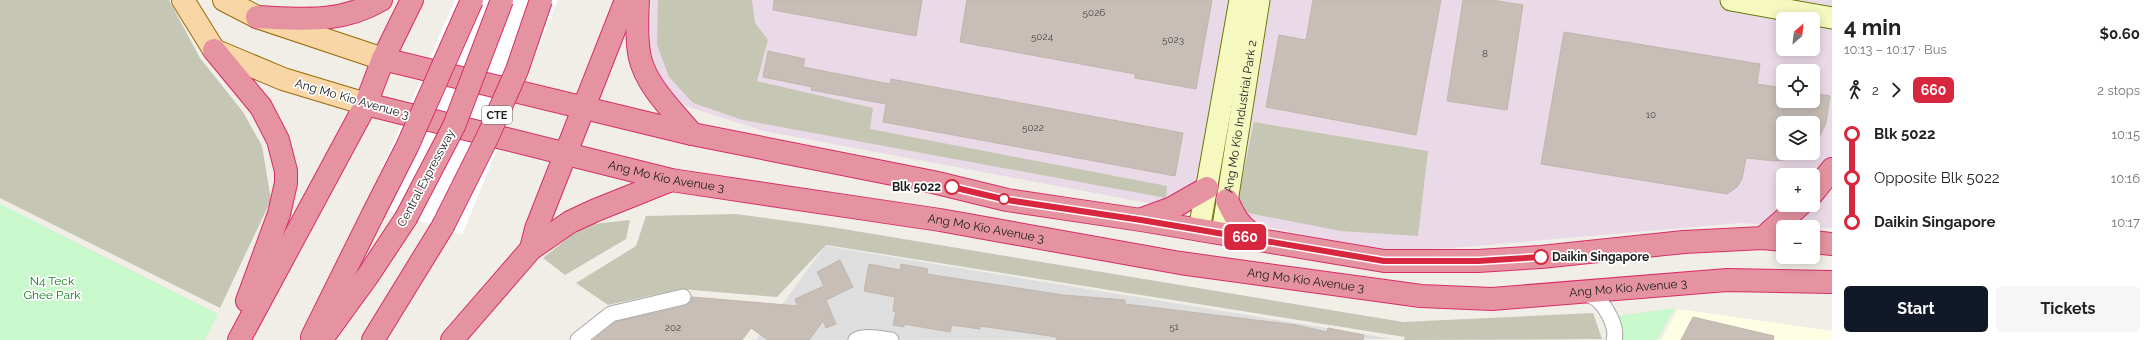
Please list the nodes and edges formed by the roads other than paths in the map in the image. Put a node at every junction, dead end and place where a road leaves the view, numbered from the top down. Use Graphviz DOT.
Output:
graph roads {
  1 [pos="183,0"];
  2 [pos="224,0"];
  3 [pos="381,0"];
  4 [pos="412,0"];
  5 [pos="472,0"];
  6 [pos="502,0"];
  7 [pos="542,0"];
  8 [pos="626,0"];
  9 [pos="638,0"];
  10 [pos="1240,0"];
  11 [pos="1259,0"];
  12 [pos="1731,0"];
  13 [pos="257,17"];
  14 [pos="1832,18"];
  15 [pos="214,50"];
  16 [pos="383,59"];
  17 [pos="366,104"];
  18 [pos="583,108"];
  19 [pos="692,134"];
  20 [pos="566,154"];
  21 [pos="1832,169"];
  22 [pos="670,180"];
  23 [pos="1820,184"];
  24 [pos="1206,188"];
  25 [pos="1227,200"];
  26 [pos="1794,212"];
  27 [pos="1141,220"];
  28 [pos="1199,230"];
  29 [pos="1222,233"];
  30 [pos="1773,239"];
  31 [pos="1261,240"];
  32 [pos="1820,243"];
  33 [pos="1832,244"];
  34 [pos="530,249"];
  35 [pos="1408,262"];
  36 [pos="1832,282"];
  37 [pos="1582,291"];
  38 [pos="1406,294"];
  39 [pos="683,297"];
  40 [pos="233,340"];
  41 [pos="239,340"];
  42 [pos="312,340"];
  43 [pos="321,340"];
  44 [pos="373,340"];
  45 [pos="452,340"];
  46 [pos="578,340"];
  47 [pos="856,340"];
  48 [pos="891,340"];
  49 [pos="1614,340"];
  1 -- 15 [label="main road"];
  2 -- 13 [label="main road"];
  3 -- 13 [label="highway"];
  4 -- 16 [label="highway"];
  5 -- 42 [label="highway, bridge"];
  6 -- 43 [label="highway, Central Expressway, bridge"];
  7 -- 44 [label="highway, CTE, bridge"];
  8 -- 18 [label="highway"];
  9 -- 19 [label="highway"];
  10 -- 24 [label="street, Ang Mo Kio Industrial Park 2"];
  11 -- 25 [label="street, Ang Mo Kio Industrial Park 2"];
  12 -- 14 [label="street"];
  13 -- 16 [label="main road"];
  15 -- 17 [label="main road, Ang Mo Kio Avenue 3"];
  15 -- 40 [label="highway"];
  16 -- 17 [label="highway"];
  16 -- 18 [label="highway"];
  17 -- 20 [label="highway, Ang Mo Kio Avenue 3"];
  17 -- 41 [label="highway"];
  18 -- 19 [label="highway"];
  18 -- 20 [label="highway"];
  19 -- 27 [label="highway"];
  20 -- 22 [label="highway, Ang Mo Kio Avenue 3"];
  20 -- 34 [label="highway"];
  21 -- 23 [label="highway"];
  22 -- 34 [label="highway"];
  22 -- 38 [label="highway, Ang Mo Kio Avenue 3"];
  24 -- 27 [label="highway"];
  24 -- 28 [label="street, Ang Mo Kio Industrial Park 2"];
  25 -- 29 [label="street, Ang Mo Kio Industrial Park 2"];
  25 -- 31 [label="highway"];
  26 -- 30 [label="highway"];
  27 -- 28 [label="highway"];
  28 -- 29 [label="highway"];
  29 -- 31 [label="highway"];
  30 -- 35 [label="highway"];
  31 -- 35 [label="highway"];
  32 -- 33 [label="highway"];
  34 -- 45 [label="highway"];
  35 -- 38 [label="highway"];
  36 -- 37 [label="highway, Ang Mo Kio Avenue 3"];
  37 -- 38 [label="highway, Ang Mo Kio Avenue 3"];
  37 -- 49 [label="street"];
  39 -- 46 [label="street"];
  47 -- 48 [label="street"];
}
